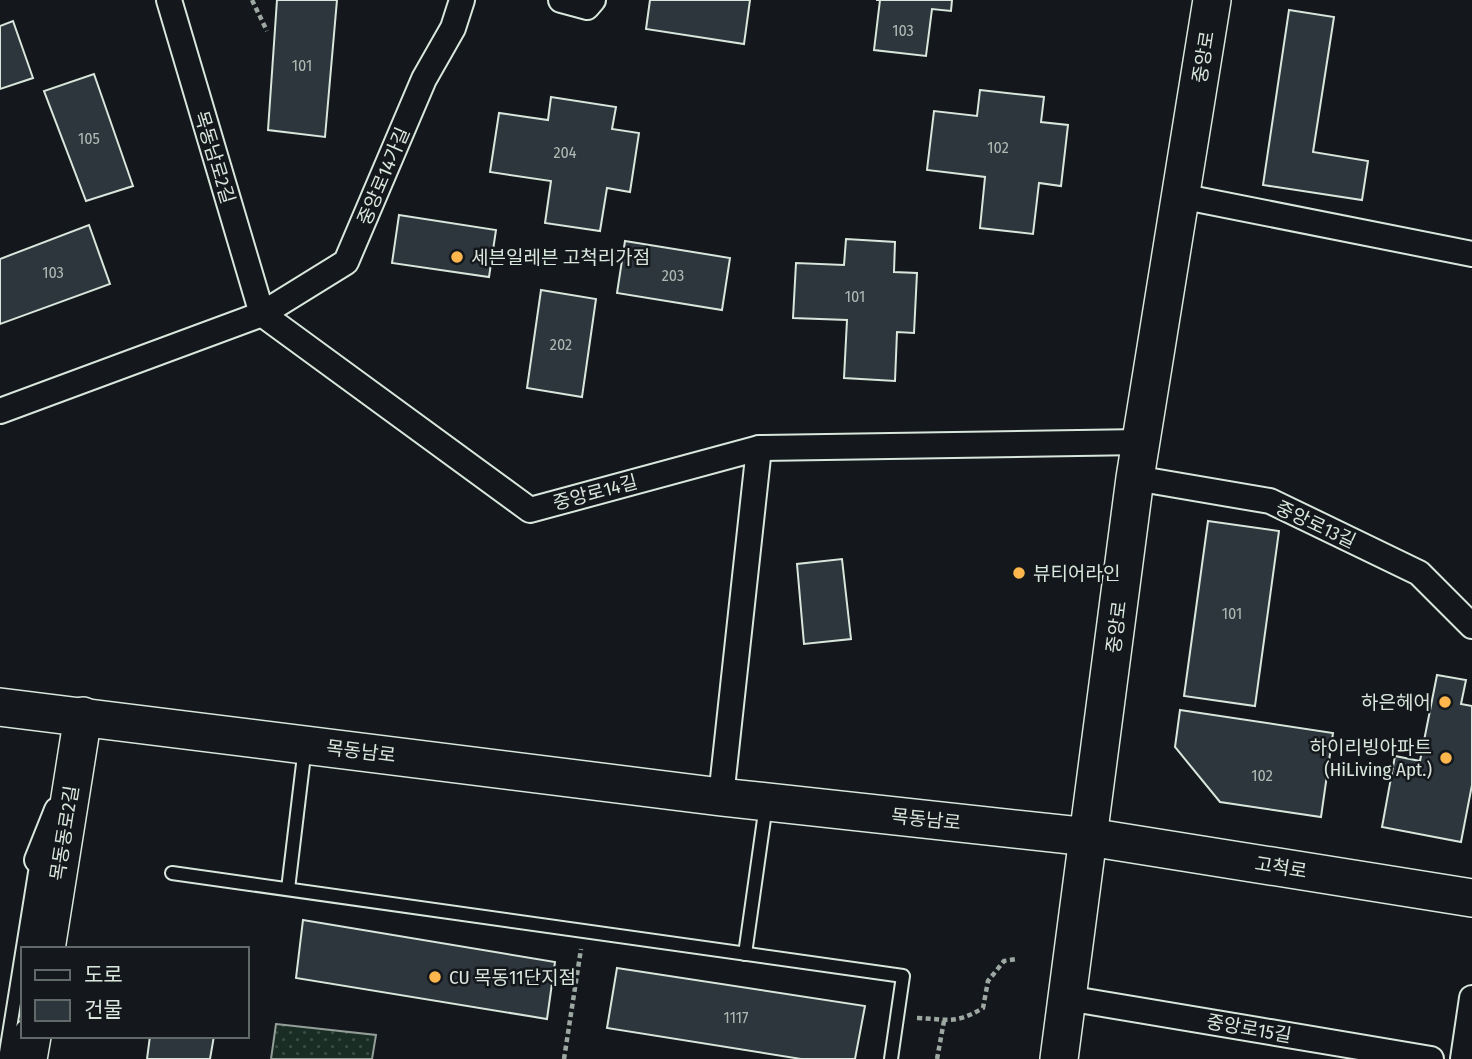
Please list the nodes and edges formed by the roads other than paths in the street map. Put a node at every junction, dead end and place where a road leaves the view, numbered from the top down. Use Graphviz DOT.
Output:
graph roads {
  1 [pos="169,0"];
  2 [pos="462,0"];
  3 [pos="561,0"];
  4 [pos="593,0"];
  5 [pos="1212,0"];
  6 [pos="1180,196"];
  7 [pos="1472,254"];
  8 [pos="262,314"];
  9 [pos="0,411"];
  10 [pos="1141,442"];
  11 [pos="759,448"];
  12 [pos="1135,478"];
  13 [pos="1472,626"];
  14 [pos="0,707"];
  15 [pos="83,716"];
  16 [pos="305,744"];
  17 [pos="75,767"];
  18 [pos="721,797"];
  19 [pos="766,802"];
  20 [pos="1089,837"];
  21 [pos="37,860"];
  22 [pos="172,873"];
  23 [pos="288,889"];
  24 [pos="1472,898"];
  25 [pos="23,947"];
  26 [pos="46,947"];
  27 [pos="745,954"];
  28 [pos="21,960"];
  29 [pos="1067,998"];
  30 [pos="1472,998"];
  31 [pos="32,1038"];
  32 [pos="5,1059"];
  33 [pos="28,1059"];
  34 [pos="891,1059"];
  35 [pos="1059,1059"];
  36 [pos="1431,1059"];
  37 [pos="1463,1059"];
  1 -- 8 [label="street, 목동남로2길"];
  2 -- 8 [label="street, 중앙로14가길"];
  3 -- 4 [label="street"];
  5 -- 6 [label="main road, 중앙로"];
  6 -- 7 [label="street"];
  6 -- 10 [label="main road, 중앙로"];
  8 -- 9 [label="street"];
  8 -- 11 [label="street, 중앙로14길"];
  10 -- 11 [label="street, 중앙로14길"];
  10 -- 12 [label="main road, 중앙로"];
  11 -- 18 [label="street"];
  12 -- 13 [label="street, 중앙로13길"];
  12 -- 20 [label="main road, 중앙로"];
  14 -- 15 [label="main road, 목동남로"];
  15 -- 16 [label="main road, 목동남로"];
  15 -- 17 [label="main road, 목동동로2길"];
  16 -- 18 [label="main road, 목동남로"];
  16 -- 23 [label="lane"];
  17 -- 21 [label="street"];
  17 -- 26 [label="main road, 목동동로2길"];
  18 -- 19 [label="main road, 목동남로"];
  19 -- 20 [label="main road, 목동남로"];
  19 -- 27 [label="lane"];
  20 -- 24 [label="main road, 고척로"];
  20 -- 29 [label="main road, 중앙로"];
  21 -- 25 [label="lane"];
  22 -- 23 [label="lane"];
  23 -- 27 [label="lane"];
  27 -- 34 [label="lane"];
  28 -- 32 [label="lane"];
  29 -- 35 [label="main road, 중앙로"];
  29 -- 36 [label="street, 중앙로15길"];
  30 -- 37 [label="street"];
  31 -- 33 [label="main road"];
}
